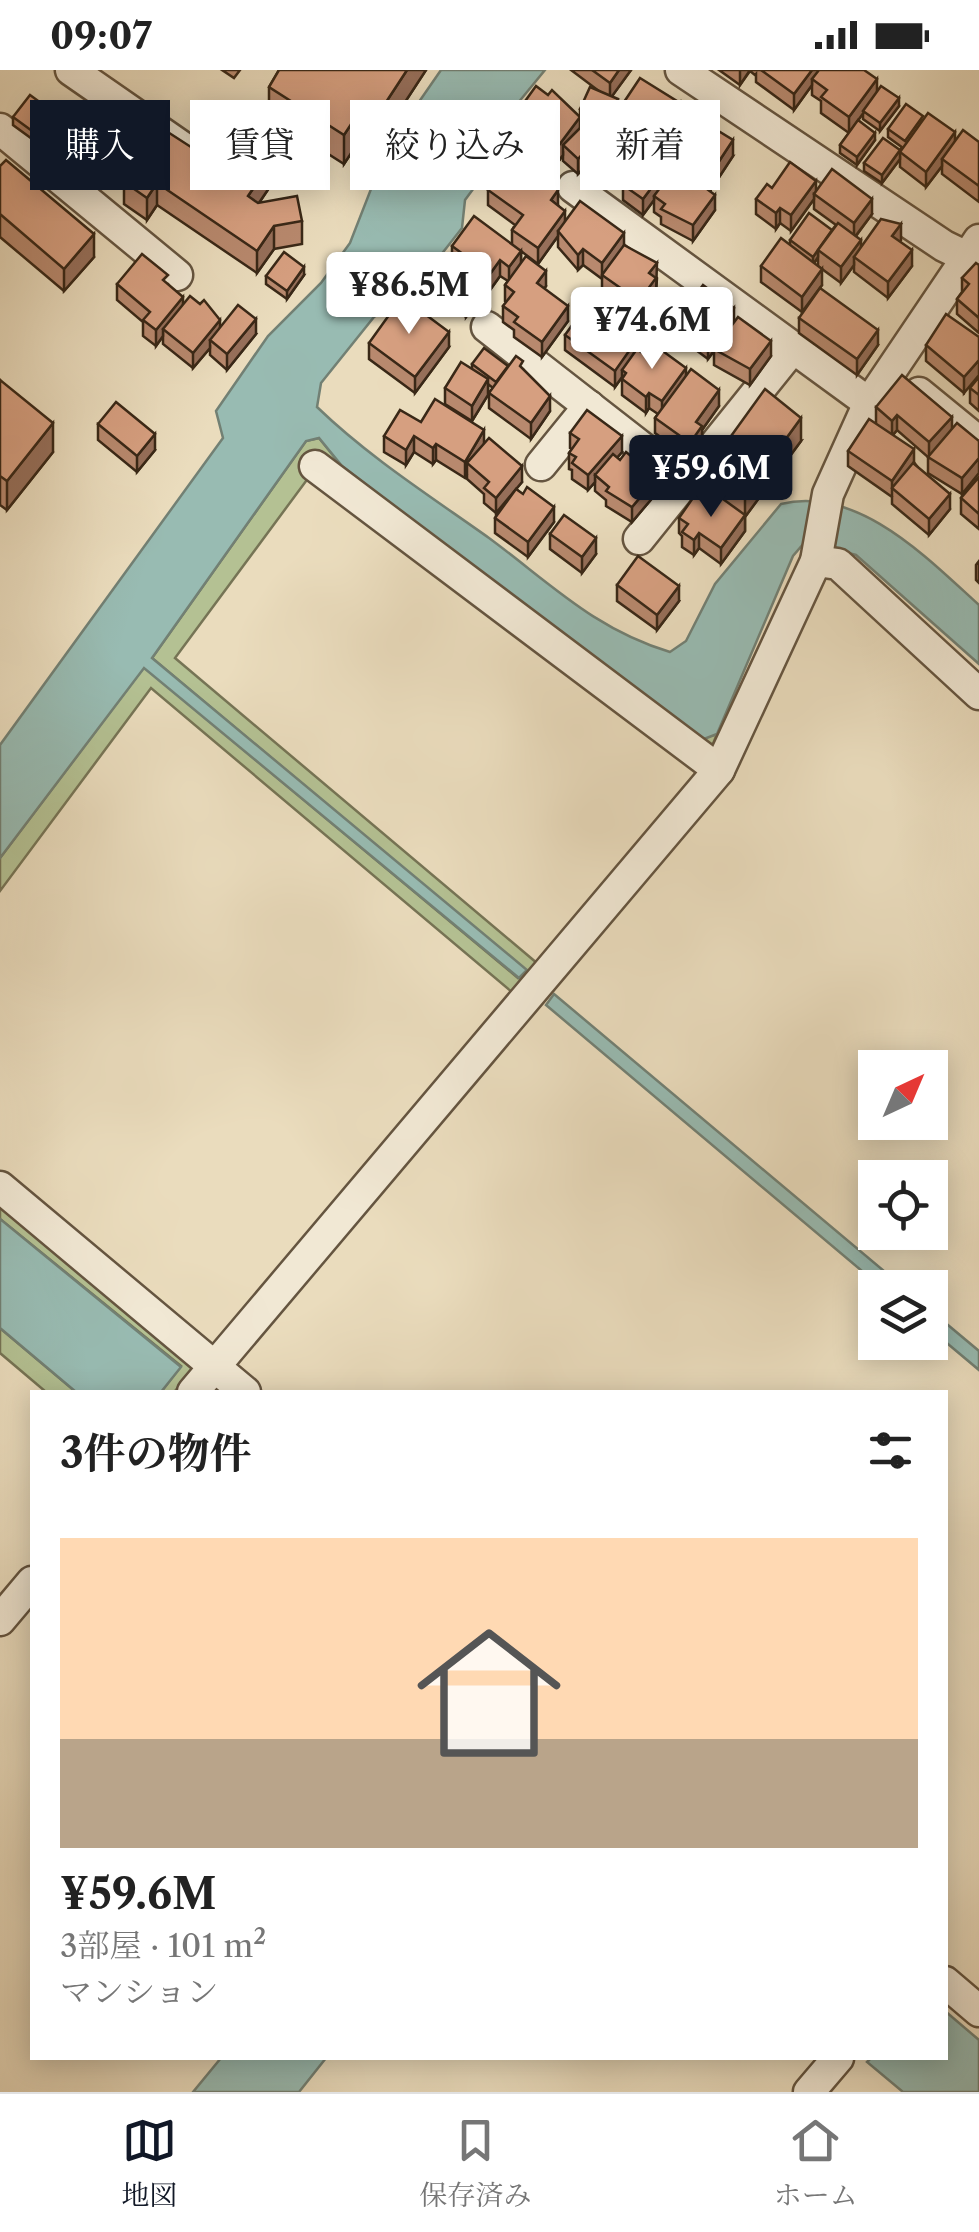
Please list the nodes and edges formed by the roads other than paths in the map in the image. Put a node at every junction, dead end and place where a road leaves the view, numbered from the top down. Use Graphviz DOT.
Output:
graph roads {
  1 [pos="71,70"];
  2 [pos="680,70"];
  3 [pos="0,128"];
  4 [pos="182,147"];
  5 [pos="573,187"];
  6 [pos="975,253"];
  7 [pos="177,275"];
  8 [pos="487,327"];
  9 [pos="792,349"];
  10 [pos="891,370"];
  11 [pos="868,403"];
  12 [pos="589,406"];
  13 [pos="979,442"];
  14 [pos="542,465"];
  15 [pos="316,466"];
  16 [pos="686,481"];
  17 [pos="639,539"];
  18 [pos="816,561"];
  19 [pos="979,694"];
  20 [pos="718,770"];
  21 [pos="0,1188"];
  22 [pos="214,1367"];
  23 [pos="195,1390"];
  24 [pos="242,1390"];
  25 [pos="30,1584"];
  26 [pos="0,1620"];
  27 [pos="948,1985"];
  28 [pos="979,2012"];
  29 [pos="836,2060"];
  30 [pos="809,2092"];
  1 -- 4 [label="street"];
  2 -- 6 [label="street"];
  3 -- 7 [label="street"];
  5 -- 9 [label="street"];
  6 -- 10 [label="street"];
  8 -- 12 [label="street"];
  9 -- 11 [label="street"];
  9 -- 16 [label="street"];
  10 -- 11 [label="street"];
  10 -- 13 [label="street"];
  11 -- 18 [label="street"];
  12 -- 14 [label="street"];
  12 -- 16 [label="street"];
  15 -- 20 [label="street"];
  16 -- 17 [label="street"];
  18 -- 19 [label="street"];
  18 -- 20 [label="street"];
  20 -- 22 [label="street"];
  21 -- 22 [label="street"];
  22 -- 23 [label="street"];
  22 -- 24 [label="street"];
  25 -- 26 [label="street"];
  27 -- 28 [label="street"];
  29 -- 30 [label="street"];
}
